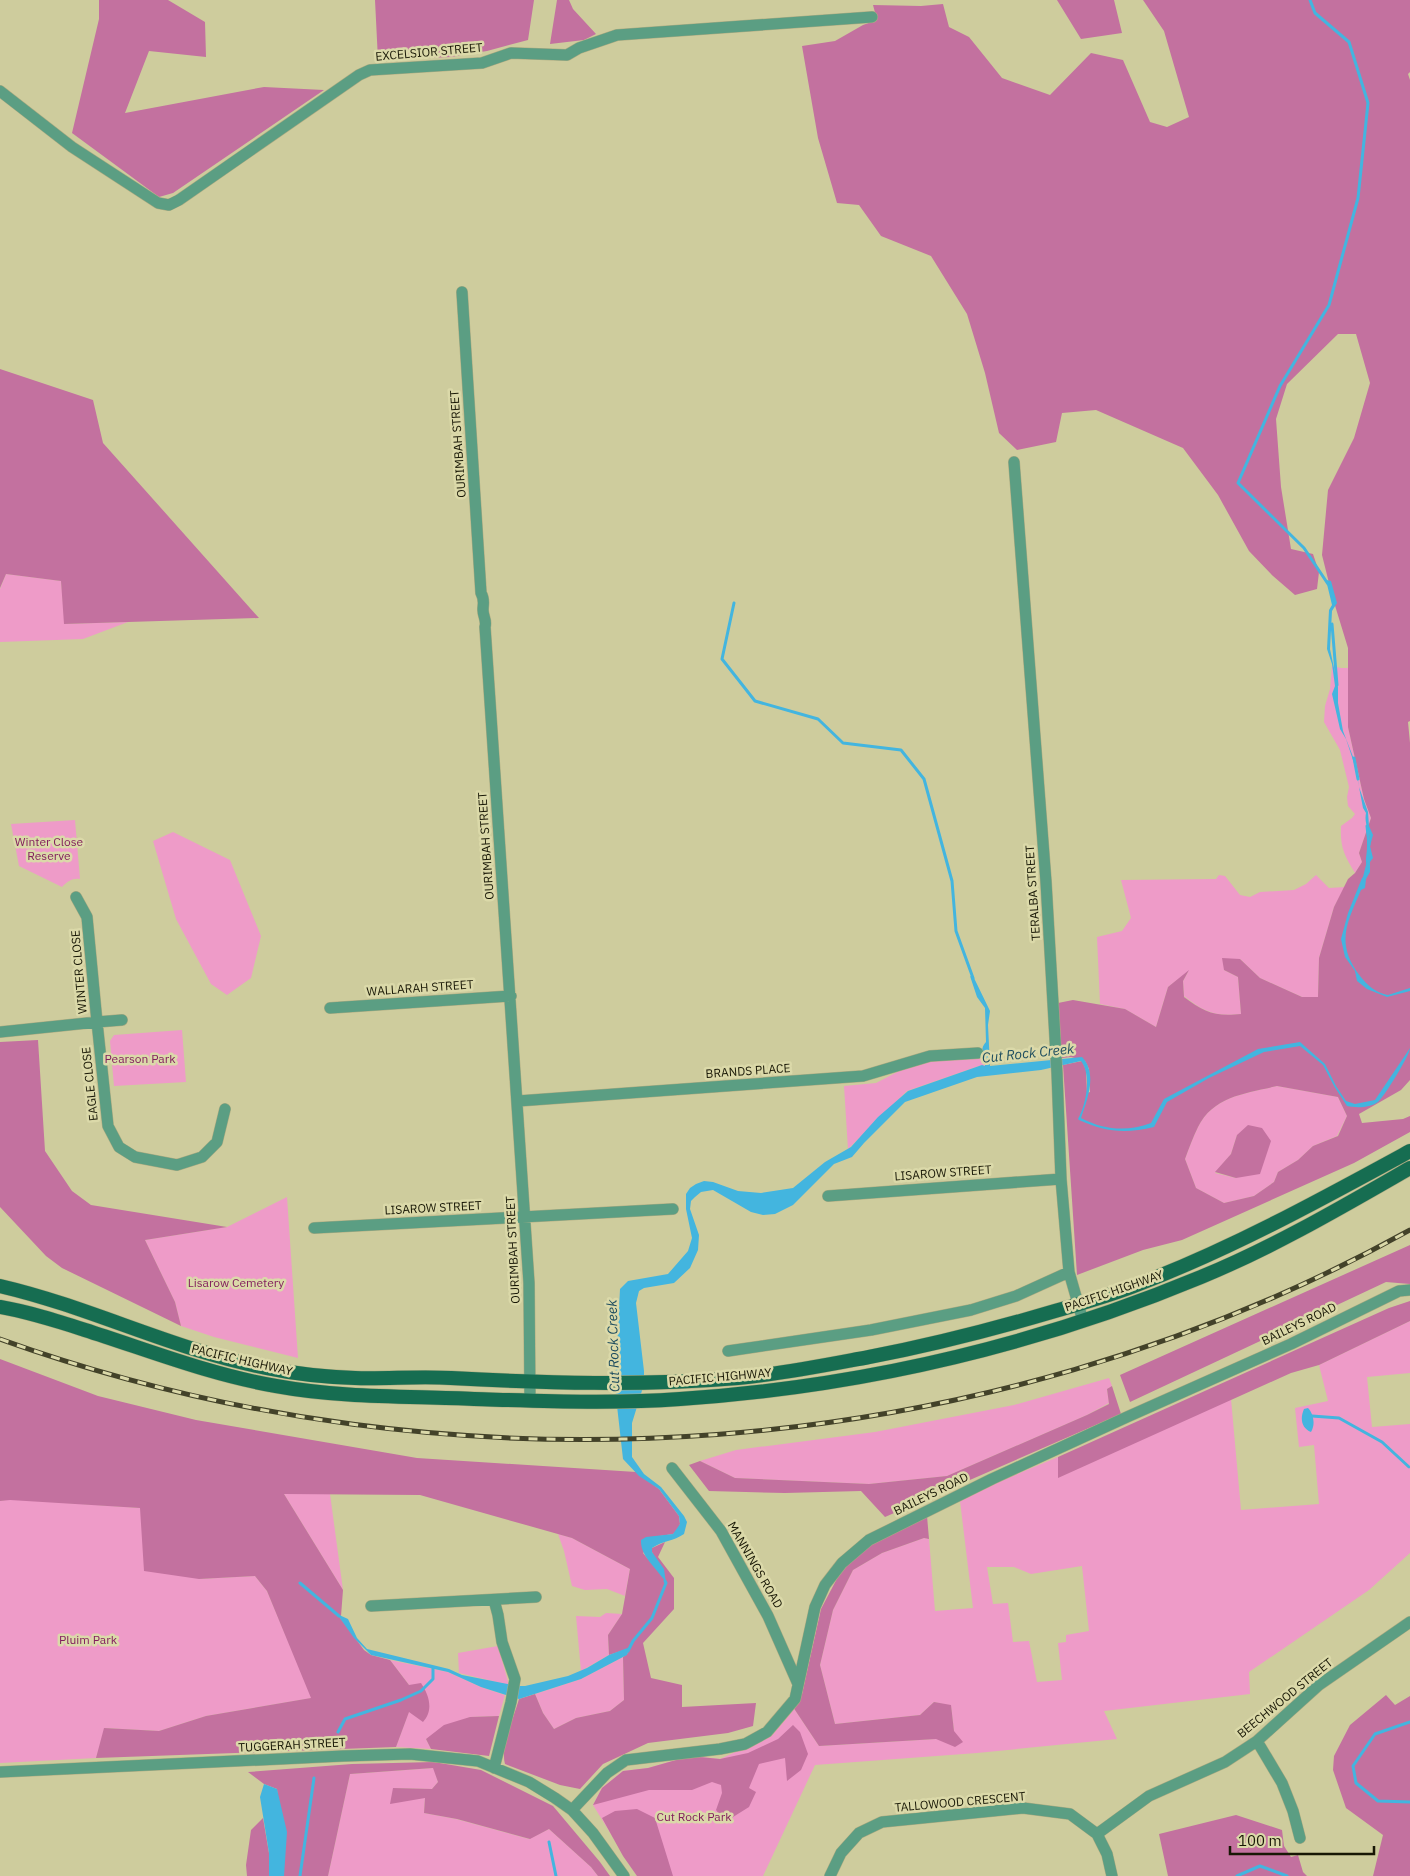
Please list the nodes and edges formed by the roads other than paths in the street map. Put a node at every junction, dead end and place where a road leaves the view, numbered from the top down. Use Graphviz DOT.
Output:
graph roads {
  1 [pos="872,17"];
  2 [pos="0,91"];
  3 [pos="462,292"];
  4 [pos="1014,462"];
  5 [pos="76,897"];
  6 [pos="510,996"];
  7 [pos="330,1008"];
  8 [pos="122,1020"];
  9 [pos="98,1022"];
  10 [pos="0,1032"];
  11 [pos="978,1053"];
  12 [pos="518,1101"];
  13 [pos="225,1110"];
  14 [pos="1410,1151"];
  15 [pos="1410,1168"];
  16 [pos="1061,1179"];
  17 [pos="828,1196"];
  18 [pos="673,1209"];
  19 [pos="525,1217"];
  20 [pos="314,1228"];
  21 [pos="1069,1272"];
  22 [pos="0,1286"];
  23 [pos="1410,1290"];
  24 [pos="1079,1304"];
  25 [pos="0,1307"];
  26 [pos="1083,1321"];
  27 [pos="728,1351"];
  28 [pos="530,1381"];
  29 [pos="530,1400"];
  30 [pos="672,1468"];
  31 [pos="536,1597"];
  32 [pos="494,1600"];
  33 [pos="371,1606"];
  34 [pos="1410,1622"];
  35 [pos="798,1684"];
  36 [pos="1257,1741"];
  37 [pos="494,1768"];
  38 [pos="0,1772"];
  39 [pos="572,1810"];
  40 [pos="1096,1834"];
  41 [pos="1300,1838"];
  42 [pos="624,1876"];
  43 [pos="830,1876"];
  44 [pos="1112,1876"];
  1 -- 2 [label="street, EXCELSIOR STREET"];
  3 -- 6 [label="street, OURIMBAH STREET"];
  4 -- 16 [label="street, TERALBA STREET"];
  5 -- 9 [label="street, WINTER CLOSE"];
  6 -- 7 [label="street, WALLARAH STREET"];
  6 -- 12 [label="street, OURIMBAH STREET"];
  8 -- 9 [label="street, WINTER CLOSE"];
  9 -- 10 [label="street"];
  9 -- 13 [label="street, EAGLE CLOSE"];
  11 -- 12 [label="street, BRANDS PLACE"];
  12 -- 19 [label="street, OURIMBAH STREET"];
  14 -- 24 [label="main road, PACIFIC HIGHWAY"];
  15 -- 26 [label="main road, PACIFIC HIGHWAY"];
  16 -- 17 [label="street, LISAROW STREET"];
  16 -- 21 [label="street, TERALBA STREET"];
  18 -- 19 [label="street, LISAROW STREET"];
  19 -- 20 [label="street, LISAROW STREET"];
  19 -- 28 [label="street, OURIMBAH STREET"];
  21 -- 24 [label="street, TERALBA STREET"];
  21 -- 27 [label="street, PACIFIC HIGHWAY"];
  22 -- 28 [label="main road, PACIFIC HIGHWAY"];
  23 -- 35 [label="street, BAILEYS ROAD"];
  24 -- 26 [label="street, TERALBA STREET"];
  24 -- 28 [label="main road, PACIFIC HIGHWAY"];
  25 -- 29 [label="main road, PACIFIC HIGHWAY"];
  26 -- 29 [label="main road, PACIFIC HIGHWAY"];
  28 -- 29 [label="street, OURIMBAH STREET"];
  30 -- 35 [label="street, MANNINGS ROAD"];
  31 -- 32 [label="street"];
  32 -- 33 [label="street"];
  32 -- 37 [label="street"];
  34 -- 36 [label="street, BEECHWOOD STREET"];
  35 -- 39 [label="street, BAILEYS ROAD"];
  36 -- 40 [label="street, BEECHWOOD STREET"];
  36 -- 41 [label="street"];
  37 -- 38 [label="street, TUGGERAH STREET"];
  37 -- 39 [label="street, TUGGERAH STREET"];
  39 -- 42 [label="street, TUGGERAH STREET"];
  40 -- 43 [label="street, TALLOWOOD CRESCENT"];
  40 -- 44 [label="street, TALLOWOOD CRESCENT"];
}
